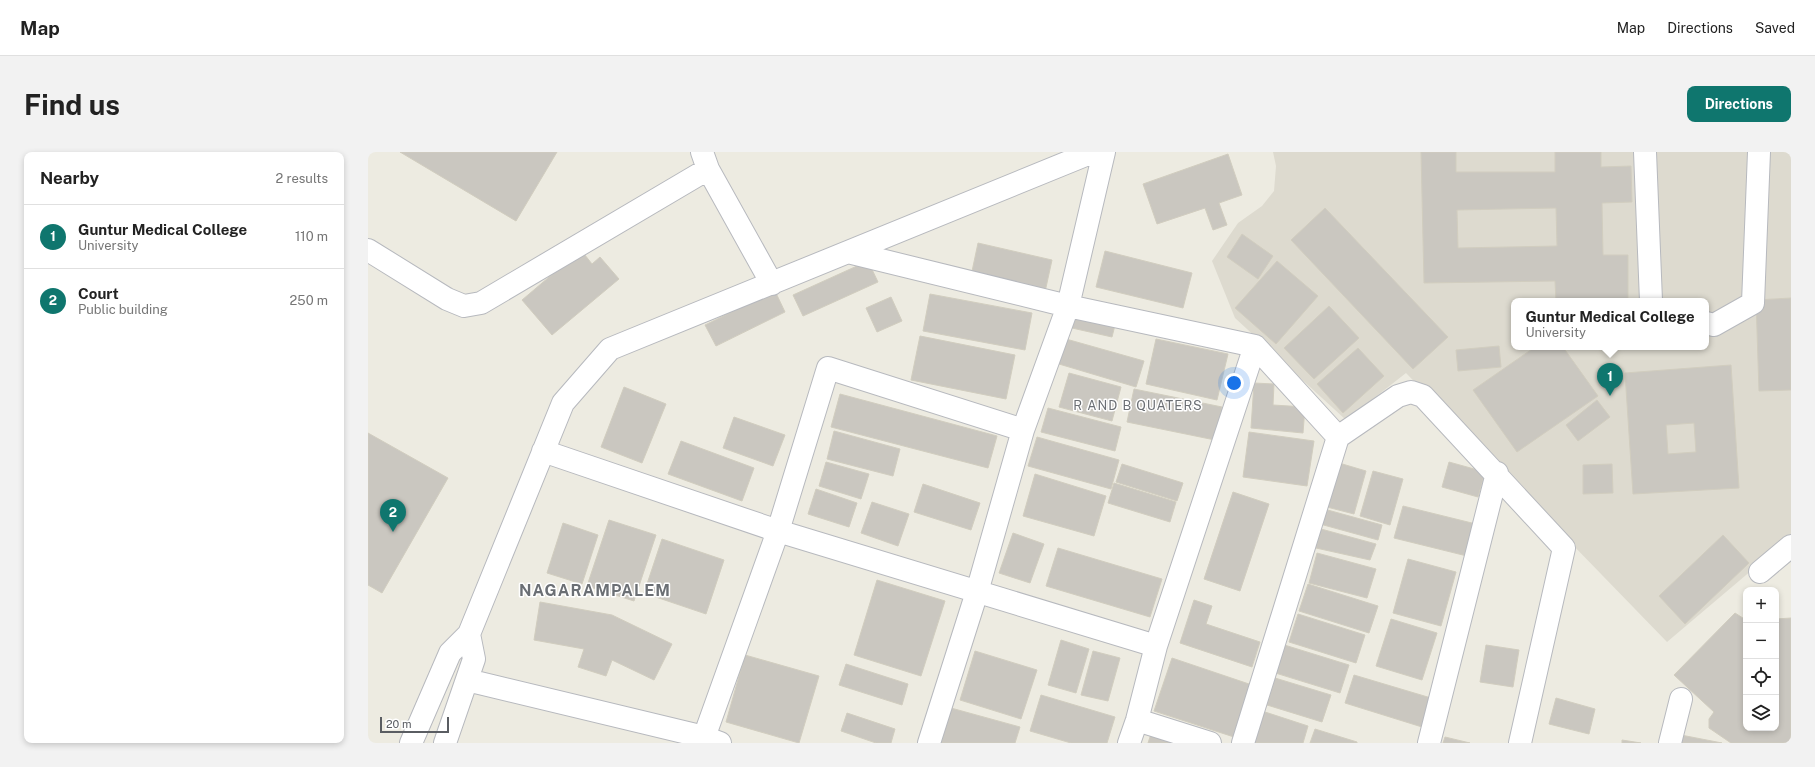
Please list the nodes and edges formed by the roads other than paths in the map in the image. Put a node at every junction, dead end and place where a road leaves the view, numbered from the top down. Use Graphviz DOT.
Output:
graph roads {
  1 [pos="1093,152"];
  2 [pos="1104,152"];
  3 [pos="1645,152"];
  4 [pos="1759,152"];
  5 [pos="705,160"];
  6 [pos="368,250"];
  7 [pos="848,252"];
  8 [pos="772,284"];
  9 [pos="1651,298"];
  10 [pos="1068,306"];
  11 [pos="1709,324"];
  12 [pos="1255,346"];
  13 [pos="1023,430"];
  14 [pos="1338,437"];
  15 [pos="543,451"];
  16 [pos="1497,473"];
  17 [pos="778,531"];
  18 [pos="1791,546"];
  19 [pos="1760,572"];
  20 [pos="977,592"];
  21 [pos="469,634"];
  22 [pos="1156,646"];
  23 [pos="467,680"];
  24 [pos="1681,699"];
  25 [pos="1136,720"];
  26 [pos="708,741"];
  27 [pos="411,743"];
  28 [pos="445,743"];
  29 [pos="929,743"];
  30 [pos="1129,743"];
  31 [pos="1210,743"];
  32 [pos="1243,743"];
  33 [pos="1429,743"];
  34 [pos="1520,743"];
  35 [pos="1670,743"];
  1 -- 7 [label="street"];
  2 -- 10 [label="street"];
  3 -- 9 [label="street"];
  4 -- 11 [label="street"];
  5 -- 6 [label="street"];
  5 -- 8 [label="street"];
  7 -- 8 [label="street"];
  7 -- 10 [label="street"];
  8 -- 15 [label="street"];
  10 -- 12 [label="street"];
  10 -- 13 [label="street"];
  12 -- 14 [label="street"];
  12 -- 22 [label="street"];
  13 -- 17 [label="street"];
  13 -- 20 [label="street"];
  14 -- 16 [label="street"];
  14 -- 32 [label="street"];
  15 -- 17 [label="street"];
  15 -- 21 [label="street"];
  16 -- 33 [label="street"];
  16 -- 34 [label="street"];
  17 -- 20 [label="street"];
  17 -- 26 [label="street"];
  18 -- 19 [label="street"];
  20 -- 22 [label="street"];
  20 -- 29 [label="street"];
  21 -- 23 [label="street"];
  21 -- 27 [label="street"];
  22 -- 25 [label="street"];
  23 -- 26 [label="street"];
  23 -- 28 [label="street"];
  24 -- 35 [label="street"];
  25 -- 30 [label="street"];
  25 -- 31 [label="street"];
}
